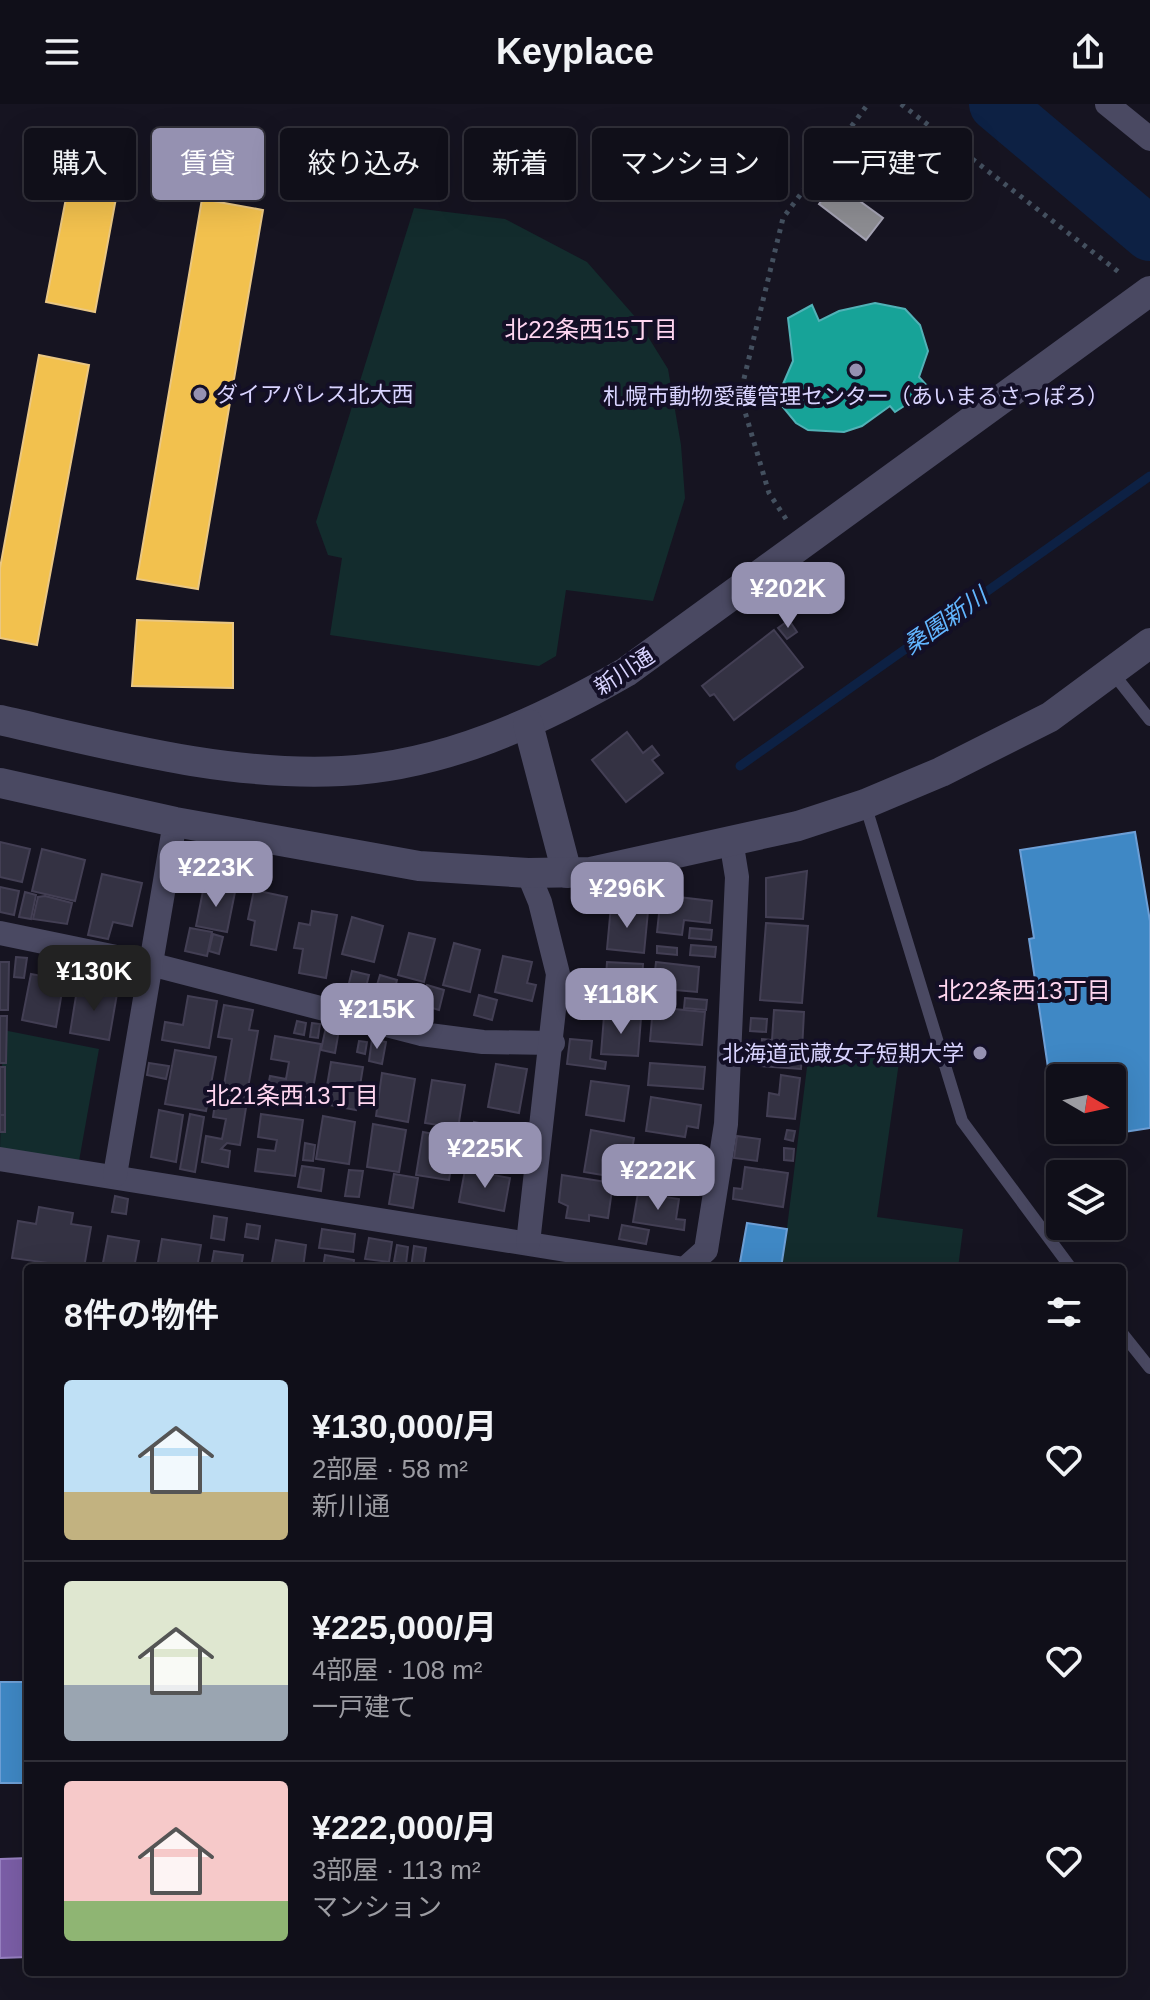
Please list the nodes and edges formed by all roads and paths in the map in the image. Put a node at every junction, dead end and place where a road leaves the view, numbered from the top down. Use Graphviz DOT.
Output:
graph roads {
  1 [pos="868,104"];
  2 [pos="901,104"];
  3 [pos="1107,104"];
  4 [pos="1150,139"];
  5 [pos="1120,273"];
  6 [pos="1150,291"];
  7 [pos="786,519"];
  8 [pos="1150,643"];
  9 [pos="1112,672"];
  10 [pos="0,720"];
  11 [pos="1150,720"];
  12 [pos="528,724"];
  13 [pos="0,783"];
  14 [pos="865,804"];
  15 [pos="175,822"];
  16 [pos="731,840"];
  17 [pos="528,873"];
  18 [pos="567,873"];
  19 [pos="0,933"];
  20 [pos="150,964"];
  21 [pos="553,1043"];
  22 [pos="0,1159"];
  23 [pos="115,1175"];
  24 [pos="528,1243"];
  25 [pos="654,1264"];
  26 [pos="690,1264"];
  27 [pos="1068,1264"];
  28 [pos="1126,1338"];
  29 [pos="1150,1368"];
  1 -- 7 [label="path"];
  2 -- 5 [label="path"];
  3 -- 4 [label="street"];
  6 -- 12 [label="street, 新川通"];
  8 -- 9 [label="street"];
  9 -- 11 [label="lane"];
  9 -- 14 [label="street"];
  10 -- 12 [label="street, 新川通"];
  12 -- 18 [label="street"];
  13 -- 15 [label="street"];
  14 -- 16 [label="street"];
  14 -- 27 [label="lane"];
  15 -- 17 [label="street"];
  15 -- 20 [label="street"];
  16 -- 18 [label="street"];
  16 -- 26 [label="street"];
  17 -- 18 [label="street"];
  17 -- 21 [label="street"];
  19 -- 20 [label="street"];
  20 -- 21 [label="street"];
  20 -- 23 [label="street"];
  21 -- 24 [label="street"];
  22 -- 23 [label="street"];
  23 -- 24 [label="street"];
  24 -- 25 [label="street"];
  28 -- 29 [label="lane"];
}
